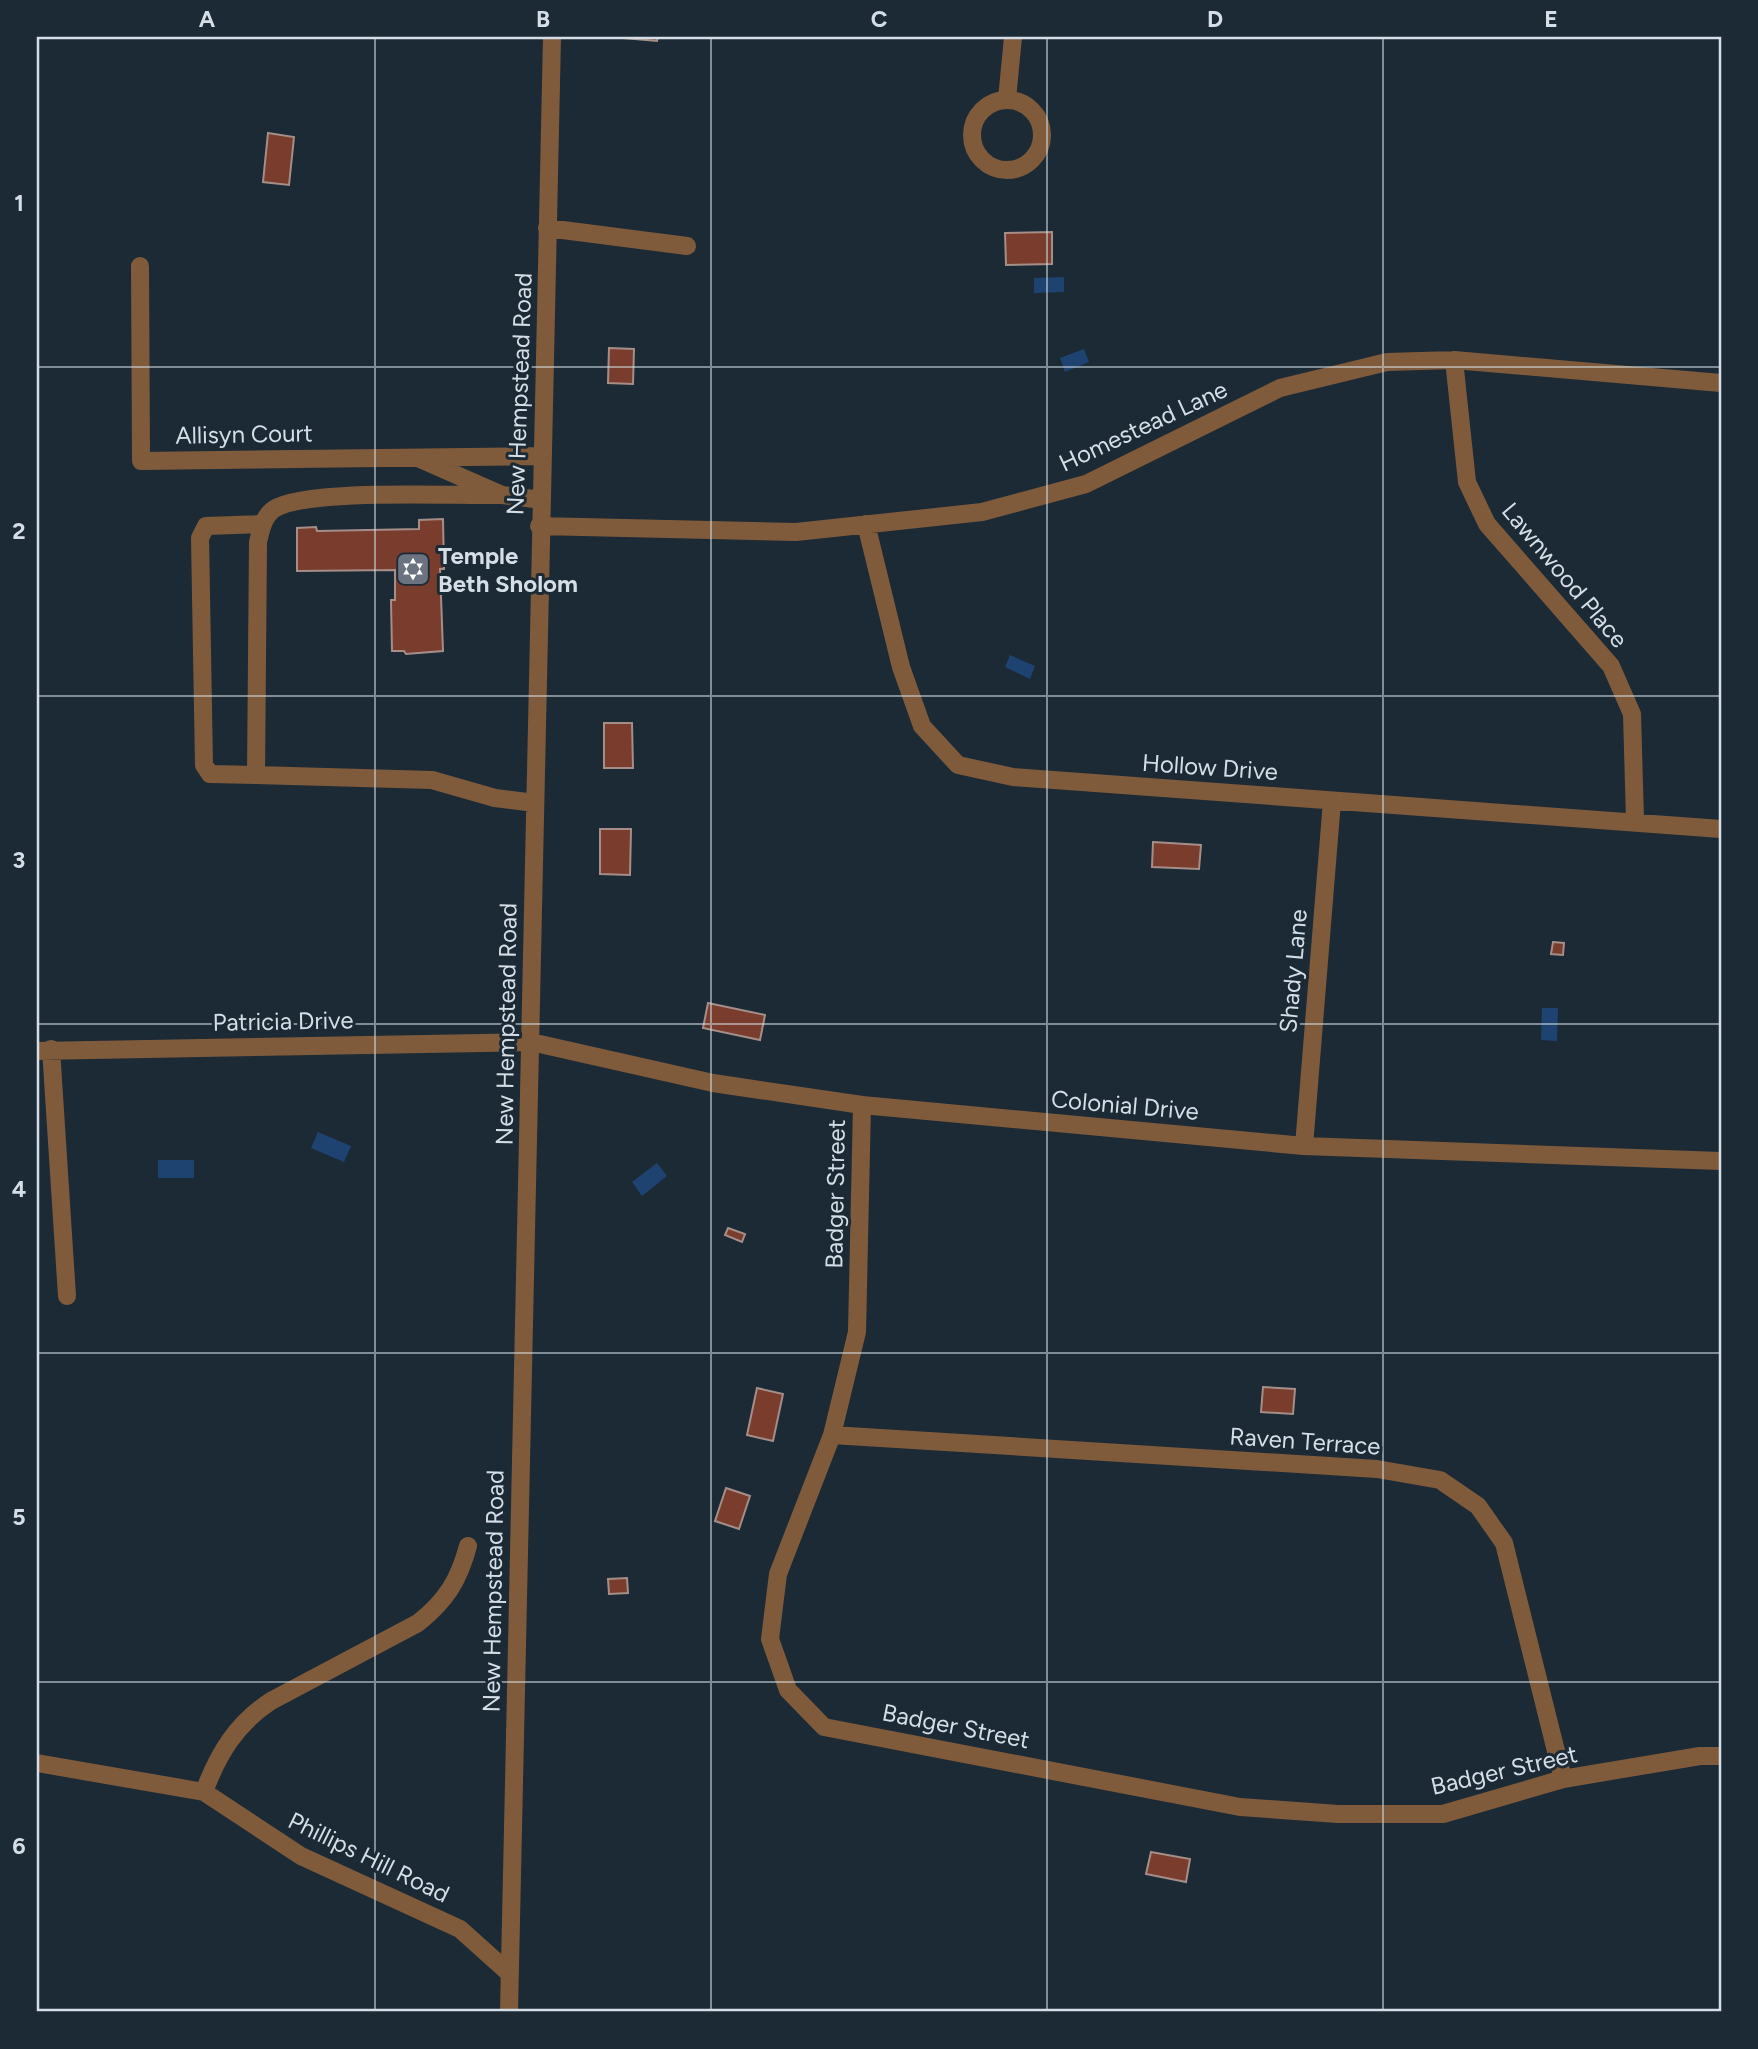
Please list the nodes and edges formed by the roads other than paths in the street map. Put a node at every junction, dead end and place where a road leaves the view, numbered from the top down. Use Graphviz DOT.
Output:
graph roads {
  1 [pos="552,37"];
  2 [pos="1013,37"];
  3 [pos="1007,99"];
  4 [pos="547,228"];
  5 [pos="687,246"];
  6 [pos="140,265"];
  7 [pos="1454,360"];
  8 [pos="1721,383"];
  9 [pos="411,456"];
  10 [pos="542,456"];
  11 [pos="502,495"];
  12 [pos="542,500"];
  13 [pos="262,523"];
  14 [pos="866,524"];
  15 [pos="539,526"];
  16 [pos="256,775"];
  17 [pos="1332,801"];
  18 [pos="535,803"];
  19 [pos="1635,820"];
  20 [pos="1721,829"];
  21 [pos="531,1042"];
  22 [pos="44,1050"];
  23 [pos="862,1105"];
  24 [pos="1304,1146"];
  25 [pos="1721,1161"];
  26 [pos="67,1296"];
  27 [pos="832,1435"];
  28 [pos="468,1546"];
  29 [pos="1721,1756"];
  30 [pos="37,1763"];
  31 [pos="1563,1780"];
  32 [pos="204,1792"];
  33 [pos="509,1973"];
  34 [pos="509,2012"];
  1 -- 4 [label="street, New Hempstead Road"];
  2 -- 3 [label="street"];
  3 -- 3 [label="street"];
  4 -- 5 [label="street"];
  4 -- 10 [label="street, New Hempstead Road"];
  6 -- 9 [label="street, Allisyn Court"];
  7 -- 8 [label="street, Homestead Lane"];
  7 -- 14 [label="street, Homestead Lane"];
  7 -- 19 [label="street, Lawnwood Place"];
  9 -- 10 [label="street, Allisyn Court"];
  9 -- 11 [label="street"];
  10 -- 12 [label="street, New Hempstead Road"];
  11 -- 12 [label="street"];
  11 -- 13 [label="street"];
  12 -- 15 [label="street, New Hempstead Road"];
  13 -- 16 [label="street"];
  13 -- 16 [label="street"];
  14 -- 15 [label="street, Homestead Lane"];
  14 -- 17 [label="street, Hollow Drive"];
  15 -- 18 [label="street, New Hempstead Road"];
  16 -- 18 [label="street"];
  17 -- 19 [label="street, Hollow Drive"];
  17 -- 24 [label="street, Shady Lane"];
  18 -- 21 [label="street, New Hempstead Road"];
  19 -- 20 [label="street, Hollow Drive"];
  21 -- 22 [label="street, Patricia Drive"];
  21 -- 23 [label="street, Colonial Drive"];
  21 -- 33 [label="street, New Hempstead Road"];
  22 -- 26 [label="street"];
  23 -- 24 [label="street, Colonial Drive"];
  23 -- 27 [label="street, Badger Street"];
  24 -- 25 [label="street, Colonial Drive"];
  27 -- 31 [label="street, Raven Terrace"];
  27 -- 31 [label="street, Badger Street"];
  28 -- 32 [label="street"];
  29 -- 31 [label="street, Badger Street"];
  30 -- 32 [label="street, Phillips Hill Road"];
  32 -- 33 [label="street, Phillips Hill Road"];
  33 -- 34 [label="street, New Hempstead Road"];
}
